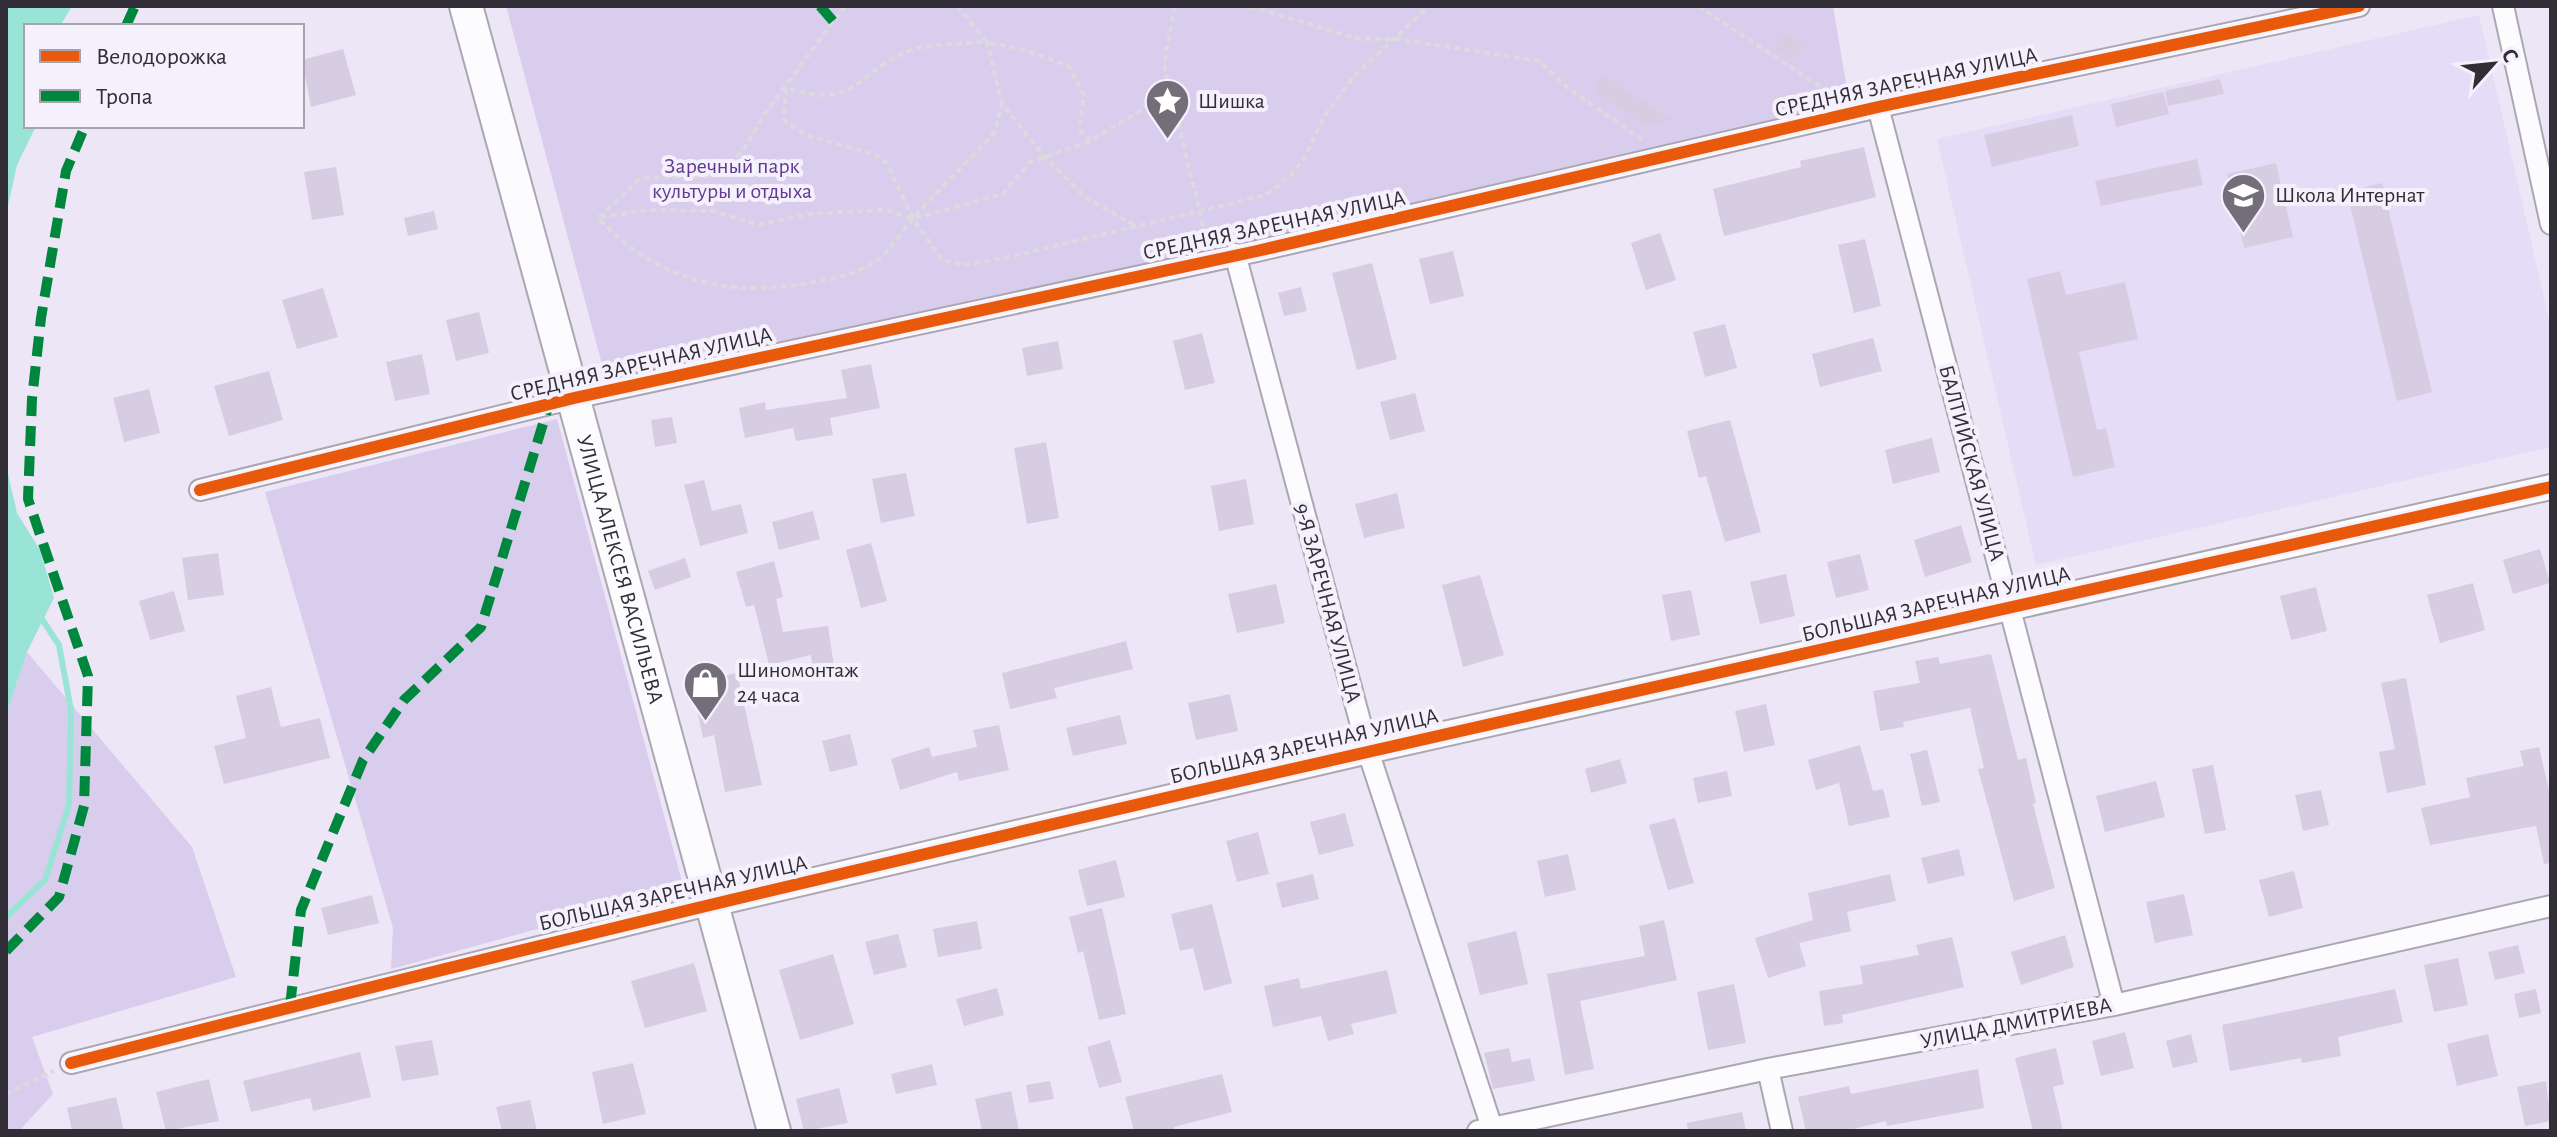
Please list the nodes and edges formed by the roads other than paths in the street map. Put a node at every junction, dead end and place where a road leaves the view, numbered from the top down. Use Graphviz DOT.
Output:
graph roads {
  1 [pos="466,6"];
  2 [pos="2359,6"];
  3 [pos="2503,6"];
  4 [pos="1868,109"];
  5 [pos="2551,224"];
  6 [pos="1235,254"];
  7 [pos="574,398"];
  8 [pos="2551,487"];
  9 [pos="200,490"];
  10 [pos="2010,608"];
  11 [pos="1368,751"];
  12 [pos="712,904"];
  13 [pos="2551,906"];
  14 [pos="2114,1005"];
  15 [pos="71,1063"];
  16 [pos="1768,1069"];
  17 [pos="1488,1130"];
  18 [pos="774,1131"];
  19 [pos="1782,1131"];
  1 -- 7 [label="main road, УЛИЦА АЛЕКСЕЯ ВАСИЛЬЕВА"];
  2 -- 4 [label="street, СРЕДНЯЯ ЗАРЕЧНАЯ УЛИЦА"];
  3 -- 5 [label="street"];
  4 -- 6 [label="street, СРЕДНЯЯ ЗАРЕЧНАЯ УЛИЦА"];
  4 -- 10 [label="street, БАЛТИЙСКАЯ УЛИЦА"];
  6 -- 7 [label="street, СРЕДНЯЯ ЗАРЕЧНАЯ УЛИЦА"];
  6 -- 11 [label="street, 9-Я ЗАРЕЧНАЯ УЛИЦА"];
  7 -- 9 [label="street, СРЕДНЯЯ ЗАРЕЧНАЯ УЛИЦА"];
  7 -- 12 [label="main road, УЛИЦА АЛЕКСЕЯ ВАСИЛЬЕВА"];
  8 -- 10 [label="street, БОЛЬШАЯ ЗАРЕЧНАЯ УЛИЦА"];
  10 -- 11 [label="street, БОЛЬШАЯ ЗАРЕЧНАЯ УЛИЦА"];
  10 -- 14 [label="street, БАЛТИЙСКАЯ УЛИЦА"];
  11 -- 12 [label="street, БОЛЬШАЯ ЗАРЕЧНАЯ УЛИЦА"];
  11 -- 17 [label="street, 9-Я ЗАРЕЧНАЯ УЛИЦА"];
  12 -- 15 [label="street, БОЛЬШАЯ ЗАРЕЧНАЯ УЛИЦА"];
  12 -- 18 [label="main road, УЛИЦА АЛЕКСЕЯ ВАСИЛЬЕВА"];
  13 -- 14 [label="street, УЛИЦА ДМИТРИЕВА"];
  14 -- 16 [label="street, УЛИЦА ДМИТРИЕВА"];
  16 -- 17 [label="street, УЛИЦА ДМИТРИЕВА"];
  16 -- 19 [label="street"];
}
